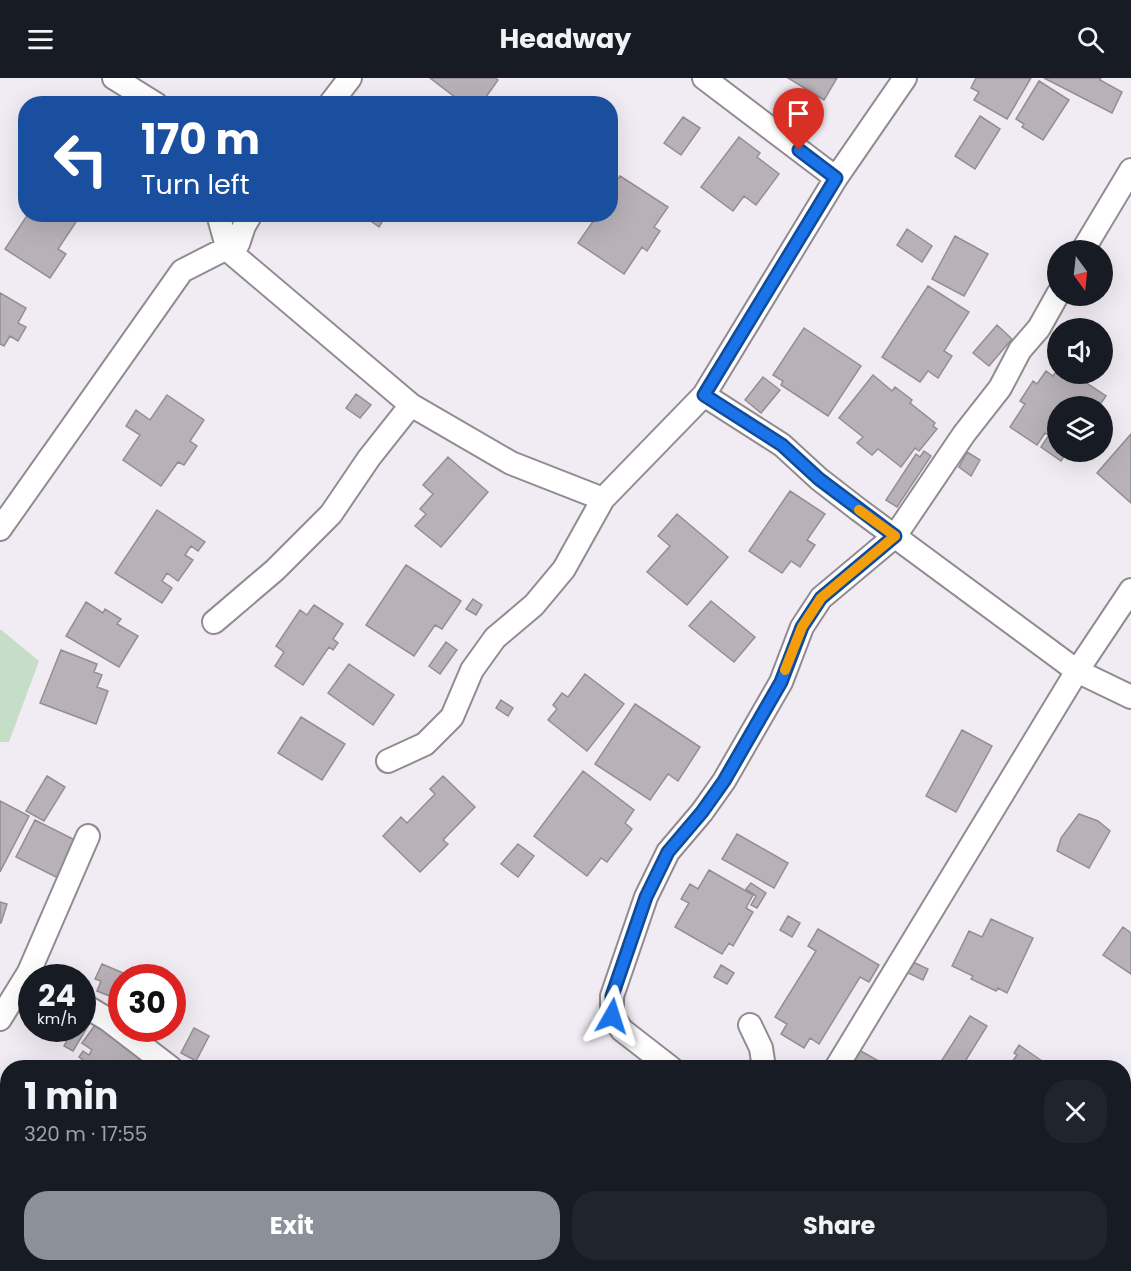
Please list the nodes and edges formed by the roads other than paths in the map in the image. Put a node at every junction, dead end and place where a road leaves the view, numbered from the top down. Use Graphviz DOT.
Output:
graph roads {
  1 [pos="114,78"];
  2 [pos="350,78"];
  3 [pos="704,78"];
  4 [pos="905,78"];
  5 [pos="143,96"];
  6 [pos="336,96"];
  7 [pos="1131,170"];
  8 [pos="836,178"];
  9 [pos="220,222"];
  10 [pos="246,222"];
  11 [pos="1089,240"];
  12 [pos="227,249"];
  13 [pos="1051,306"];
  14 [pos="704,395"];
  15 [pos="411,405"];
  16 [pos="603,499"];
  17 [pos="0,530"];
  18 [pos="895,536"];
  19 [pos="1131,590"];
  20 [pos="214,622"];
  21 [pos="1077,670"];
  22 [pos="1131,697"];
  23 [pos="388,760"];
  24 [pos="88,836"];
  25 [pos="38,964"];
  26 [pos="18,996"];
  27 [pos="96,1012"];
  28 [pos="0,1019"];
  29 [pos="750,1024"];
  30 [pos="161,1060"];
  31 [pos="661,1060"];
  32 [pos="763,1060"];
  33 [pos="841,1060"];
  1 -- 5 [label="street"];
  2 -- 6 [label="street"];
  3 -- 8 [label="street"];
  4 -- 8 [label="street"];
  7 -- 11 [label="street"];
  8 -- 14 [label="street"];
  9 -- 12 [label="street"];
  10 -- 12 [label="street"];
  12 -- 15 [label="street"];
  12 -- 17 [label="street"];
  13 -- 18 [label="street"];
  14 -- 16 [label="street"];
  14 -- 18 [label="street"];
  15 -- 16 [label="street"];
  15 -- 20 [label="street"];
  16 -- 23 [label="street"];
  18 -- 21 [label="street"];
  18 -- 31 [label="street"];
  19 -- 21 [label="street"];
  21 -- 22 [label="street"];
  21 -- 33 [label="street"];
  24 -- 25 [label="street"];
  26 -- 28 [label="street"];
  27 -- 30 [label="street"];
  29 -- 32 [label="street"];
}
